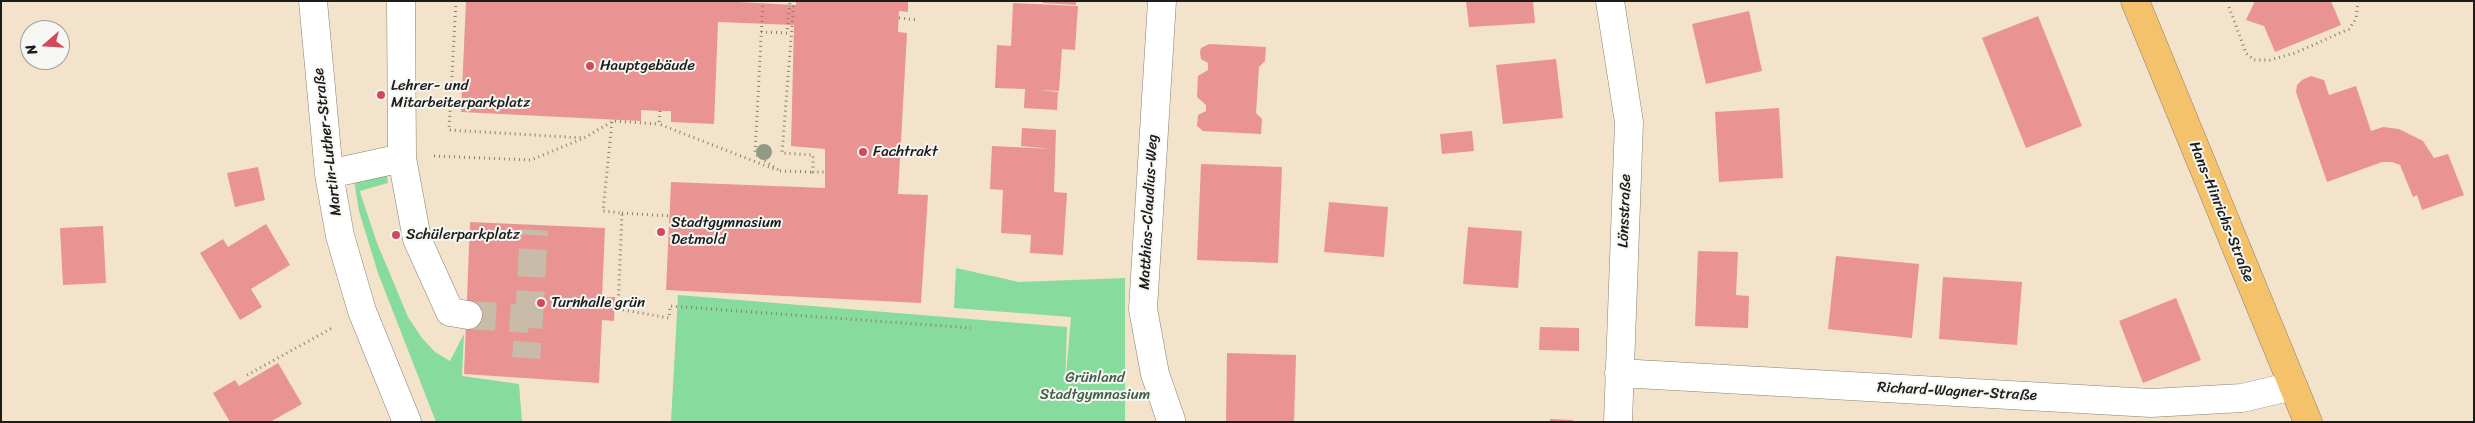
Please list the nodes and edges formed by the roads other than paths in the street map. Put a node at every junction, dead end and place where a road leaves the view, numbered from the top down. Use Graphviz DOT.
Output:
graph roads {
  1 [pos="313,1"];
  2 [pos="401,1"];
  3 [pos="1162,1"];
  4 [pos="1610,1"];
  5 [pos="2135,1"];
  6 [pos="413,157"];
  7 [pos="329,174"];
  8 [pos="468,315"];
  9 [pos="1619,374"];
  10 [pos="2293,386"];
  11 [pos="1172,420"];
  12 [pos="406,422"];
  13 [pos="1618,422"];
  14 [pos="2308,422"];
  1 -- 7 [label="street, Martin-Luther-Straße"];
  2 -- 6 [label="street"];
  3 -- 11 [label="street, Matthias-Claudius-Weg"];
  4 -- 9 [label="street, Lönsstraße"];
  5 -- 10 [label="main road, Hans-Hinrichs-Straße"];
  6 -- 7 [label="street"];
  6 -- 8 [label="street"];
  7 -- 12 [label="street, Martin-Luther-Straße"];
  9 -- 10 [label="street, Richard-Wagner-Straße"];
  9 -- 13 [label="street, Lönsstraße"];
  10 -- 14 [label="main road, Hans-Hinrichs-Straße"];
}
